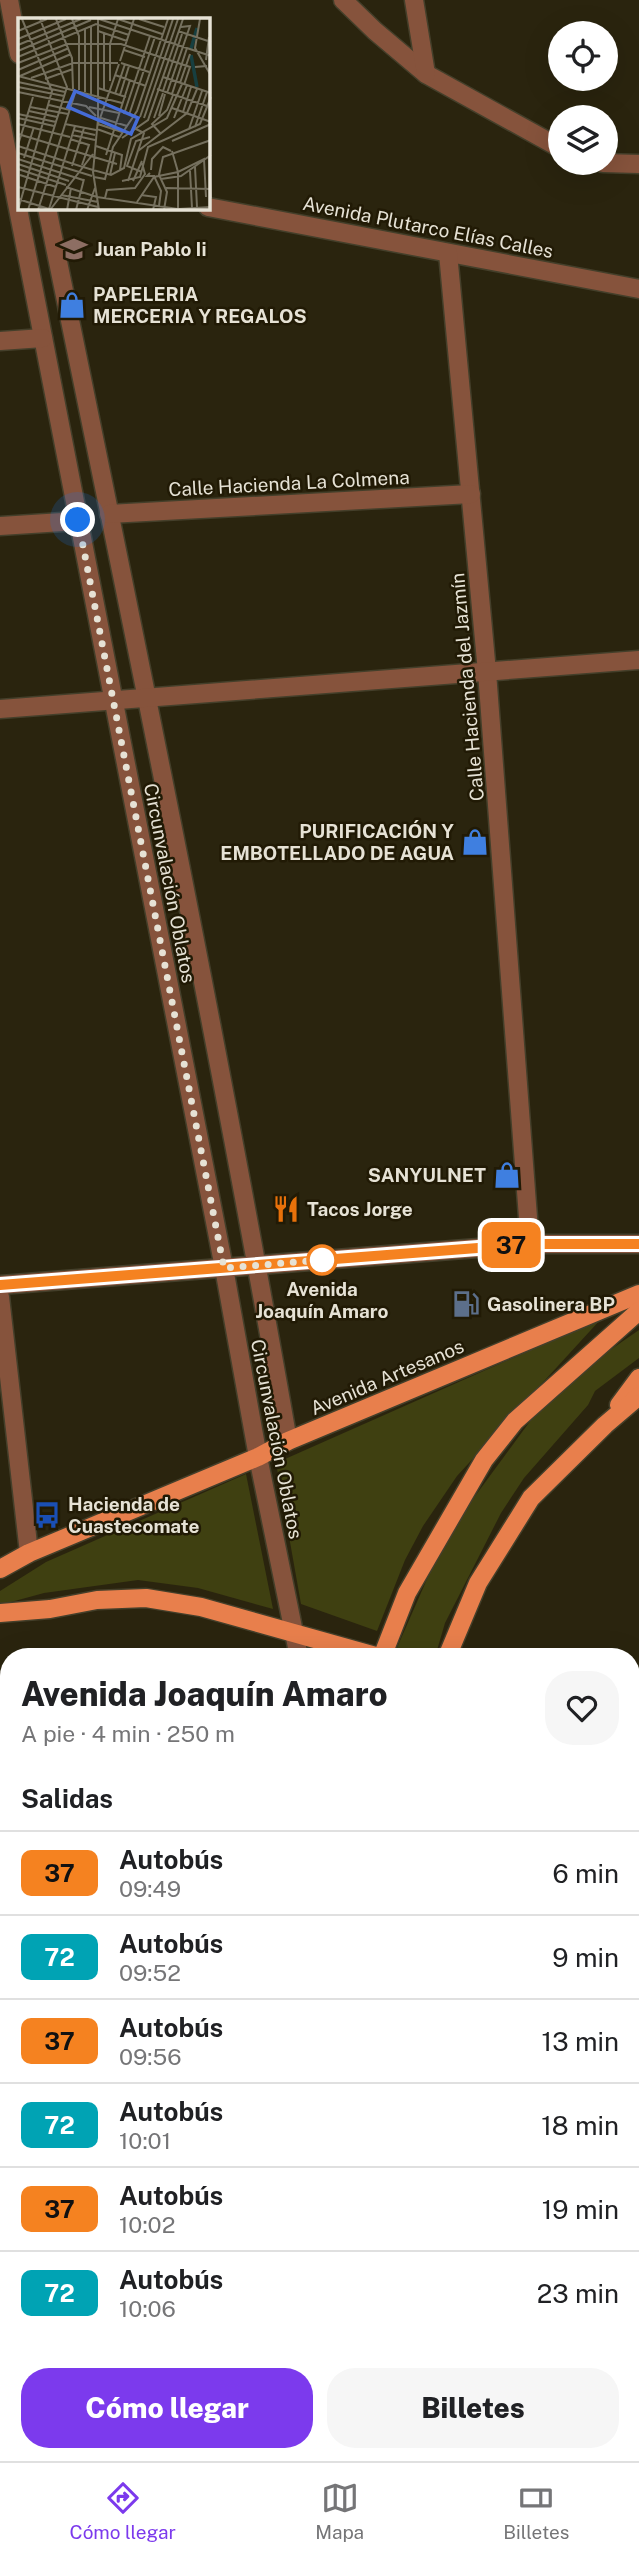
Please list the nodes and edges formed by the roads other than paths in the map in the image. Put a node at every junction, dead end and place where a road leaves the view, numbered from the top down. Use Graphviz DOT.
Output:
graph roads {
  1 [pos="9,0"];
  2 [pos="343,0"];
  3 [pos="414,0"];
  4 [pos="12,32"];
  5 [pos="18,51"];
  6 [pos="426,74"];
  7 [pos="0,116"];
  8 [pos="548,141"];
  9 [pos="618,163"];
  10 [pos="639,164"];
  11 [pos="10,170"];
  12 [pos="210,207"];
  13 [pos="47,210"];
  14 [pos="448,253"];
  15 [pos="639,289"];
  16 [pos="43,338"];
  17 [pos="0,341"];
  18 [pos="471,494"];
  19 [pos="109,514"];
  20 [pos="78,520"];
  21 [pos="0,526"];
  22 [pos="639,660"];
  23 [pos="487,672"];
  24 [pos="147,697"];
  25 [pos="113,700"];
  26 [pos="0,709"];
  27 [pos="530,1244"];
  28 [pos="639,1244"];
  29 [pos="257,1265"];
  30 [pos="224,1268"];
  31 [pos="0,1285"];
  32 [pos="639,1294"];
  33 [pos="0,1297"];
  34 [pos="639,1311"];
  35 [pos="639,1378"];
  36 [pos="639,1396"];
  37 [pos="605,1425"];
  38 [pos="288,1441"];
  39 [pos="258,1457"];
  40 [pos="29,1553"];
  41 [pos="0,1569"];
  42 [pos="0,1613"];
  43 [pos="294,1633"];
  44 [pos="297,1648"];
  45 [pos="348,1648"];
  46 [pos="384,1648"];
  47 [pos="451,1648"];
  1 -- 4 [label="street"];
  2 -- 6 [label="street"];
  3 -- 6 [label="street"];
  4 -- 5 [label="street"];
  6 -- 8 [label="street"];
  7 -- 11 [label="street, Circunvalación Oblatos"];
  9 -- 10 [label="street"];
  11 -- 16 [label="street, Circunvalación Oblatos"];
  12 -- 14 [label="street, Avenida Plutarco Elías Calles"];
  13 -- 19 [label="street, Circunvalación Oblatos"];
  14 -- 15 [label="street, Avenida Plutarco Elías Calles"];
  14 -- 18 [label="street, Calle Hacienda del Jazmín"];
  16 -- 17 [label="street"];
  16 -- 20 [label="street, Circunvalación Oblatos"];
  18 -- 19 [label="street, Calle Hacienda La Colmena"];
  18 -- 23 [label="street, Calle Hacienda del Jazmín"];
  19 -- 24 [label="street, Circunvalación Oblatos"];
  20 -- 21 [label="street"];
  20 -- 25 [label="street, Circunvalación Oblatos"];
  22 -- 23 [label="street"];
  23 -- 24 [label="street"];
  23 -- 27 [label="street, Calle Hacienda del Jazmín"];
  24 -- 25 [label="street"];
  24 -- 29 [label="street, Circunvalación Oblatos"];
  25 -- 26 [label="street"];
  25 -- 30 [label="street, Circunvalación Oblatos"];
  27 -- 28 [label="street"];
  27 -- 29 [label="street"];
  29 -- 30 [label="street"];
  29 -- 38 [label="street, Circunvalación Oblatos"];
  30 -- 31 [label="street"];
  30 -- 39 [label="street, Circunvalación Oblatos"];
  32 -- 38 [label="main road, Avenida Artesanos"];
  33 -- 40 [label="street"];
  34 -- 46 [label="main road"];
  35 -- 37 [label="main road"];
  36 -- 37 [label="main road"];
  37 -- 47 [label="main road"];
  38 -- 39 [label="main road, Avenida Artesanos"];
  39 -- 40 [label="main road, Avenida Artesanos"];
  39 -- 43 [label="street, Circunvalación Oblatos"];
  40 -- 41 [label="main road, Avenida Artesanos"];
  42 -- 43 [label="main road"];
  43 -- 44 [label="street, Circunvalación Oblatos"];
  43 -- 45 [label="main road"];
}
